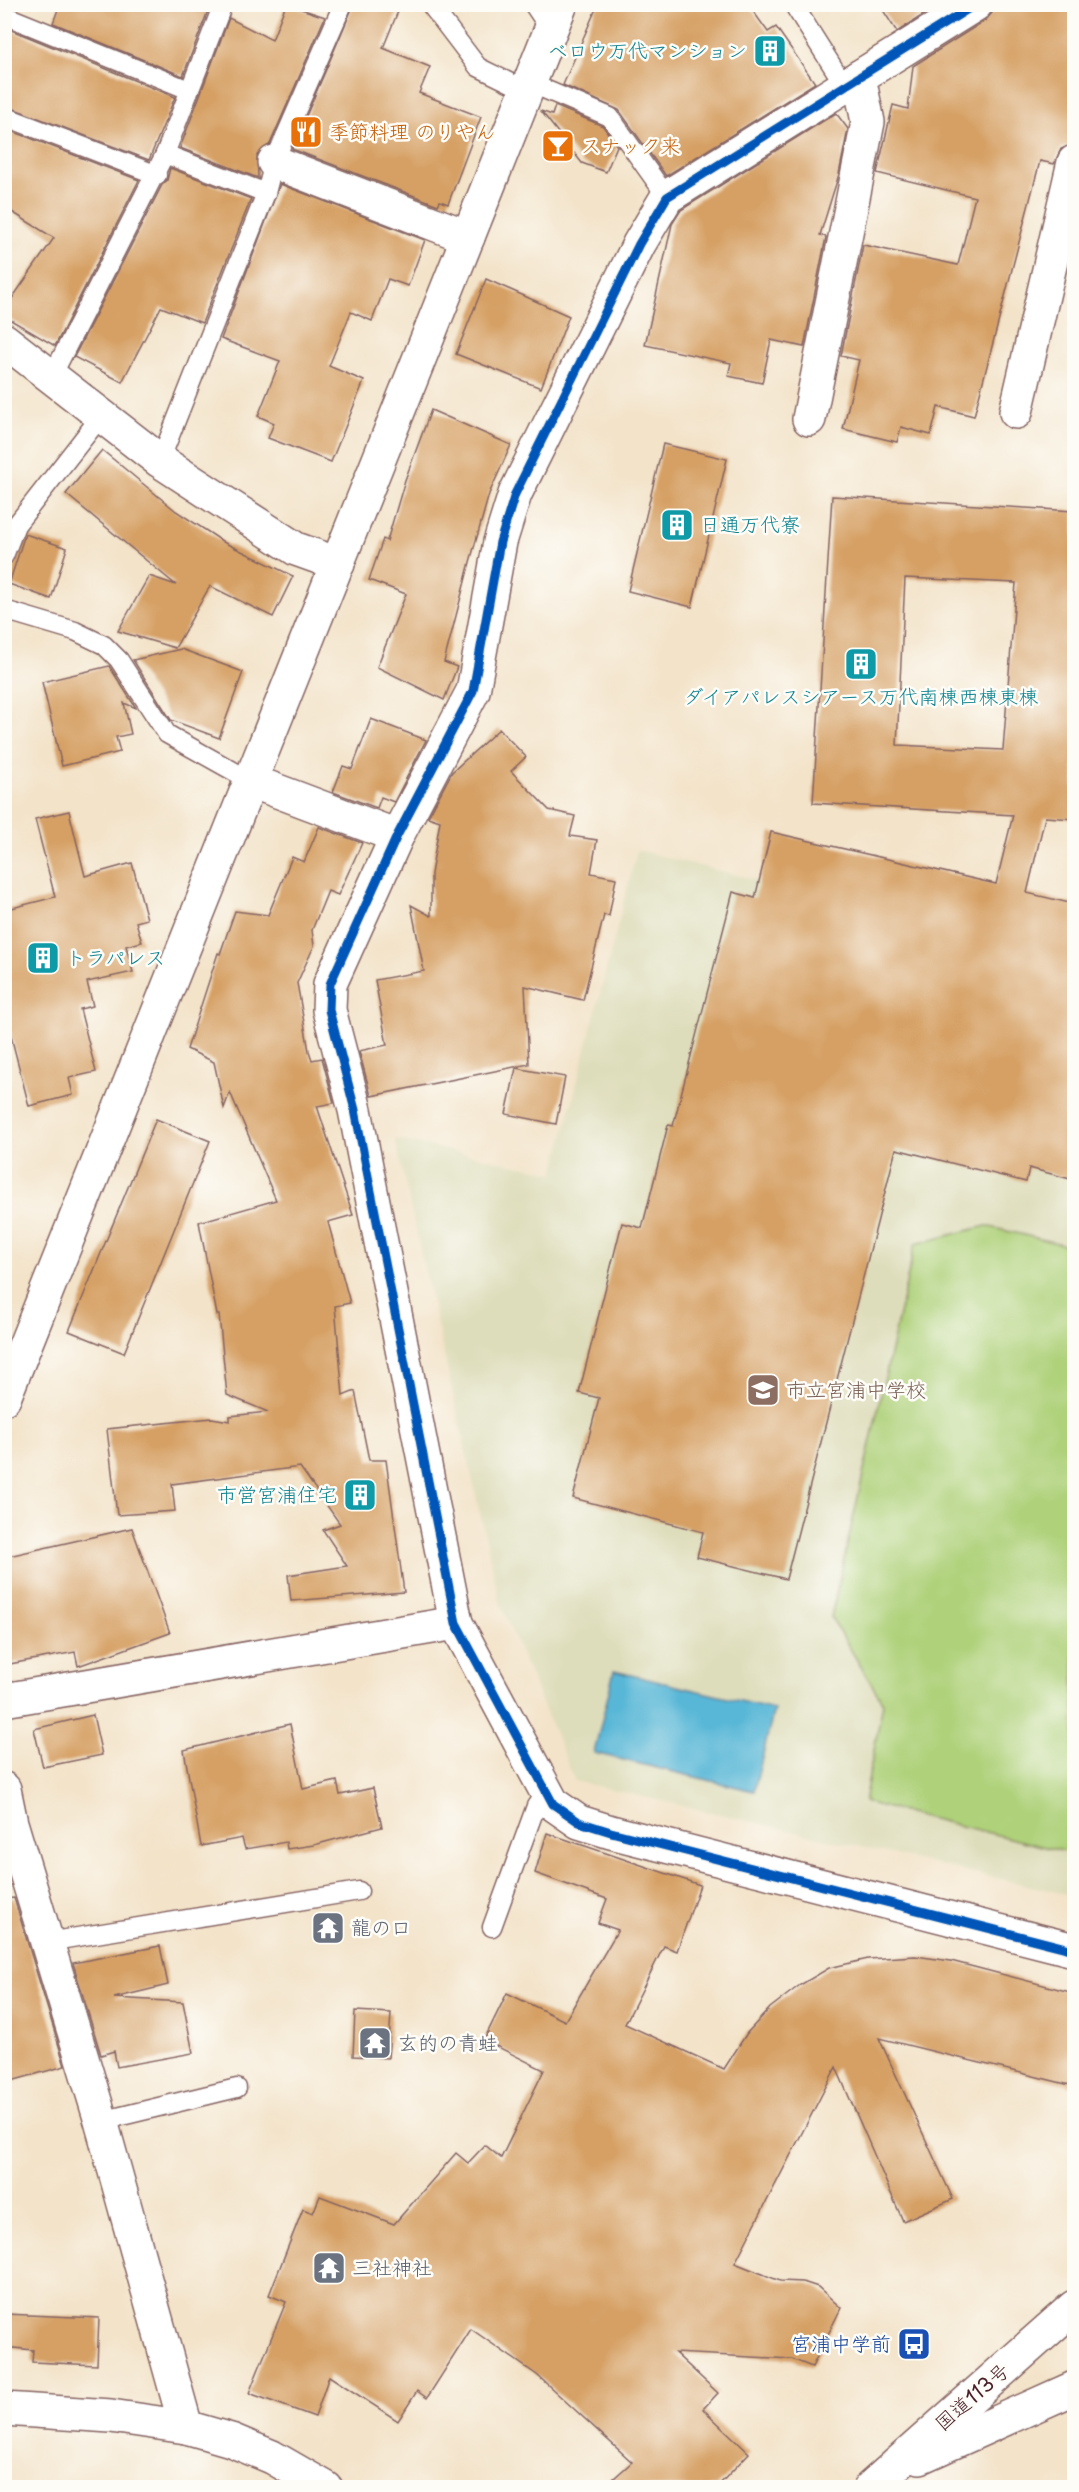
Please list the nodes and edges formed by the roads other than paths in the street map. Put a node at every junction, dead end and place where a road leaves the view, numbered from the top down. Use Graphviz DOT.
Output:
graph roads {
  1 [pos="343,4"];
  2 [pos="429,4"];
  3 [pos="793,4"];
  4 [pos="220,6"];
  5 [pos="960,9"];
  6 [pos="548,13"];
  7 [pos="4,15"];
  8 [pos="852,81"];
  9 [pos="528,87"];
  10 [pos="189,90"];
  11 [pos="4,116"];
  12 [pos="165,154"];
  13 [pos="274,162"];
  14 [pos="1074,162"];
  15 [pos="157,175"];
  16 [pos="266,193"];
  17 [pos="667,197"];
  18 [pos="468,237"];
  19 [pos="4,340"];
  20 [pos="52,376"];
  21 [pos="1016,412"];
  22 [pos="101,416"];
  23 [pos="809,419"];
  24 [pos="160,461"];
  25 [pos="4,556"];
  26 [pos="338,564"];
  27 [pos="4,610"];
  28 [pos="251,781"];
  29 [pos="397,836"];
  30 [pos="4,1398"];
  31 [pos="456,1623"];
  32 [pos="4,1700"];
  33 [pos="4,1789"];
  34 [pos="546,1792"];
  35 [pos="359,1891"];
  36 [pos="492,1927"];
  37 [pos="46,1942"];
  38 [pos="1074,1950"];
  39 [pos="237,2088"];
  40 [pos="101,2121"];
  41 [pos="1074,2307"];
  42 [pos="1074,2388"];
  43 [pos="4,2409"];
  44 [pos="186,2427"];
  45 [pos="879,2479"];
  46 [pos="326,2487"];
  1 -- 13 [label="lane"];
  2 -- 9 [label="lane"];
  3 -- 8 [label="lane"];
  4 -- 10 [label="lane"];
  5 -- 8 [label="main road"];
  6 -- 9 [label="main road"];
  7 -- 10 [label="lane"];
  8 -- 17 [label="main road"];
  8 -- 23 [label="main road"];
  9 -- 17 [label="lane"];
  9 -- 18 [label="main road"];
  10 -- 12 [label="lane"];
  11 -- 15 [label="lane"];
  12 -- 15 [label="lane"];
  12 -- 16 [label="lane"];
  13 -- 16 [label="lane"];
  13 -- 18 [label="main road"];
  14 -- 21 [label="main road"];
  15 -- 20 [label="lane"];
  16 -- 24 [label="lane"];
  17 -- 29 [label="main road"];
  18 -- 26 [label="main road"];
  19 -- 20 [label="main road"];
  20 -- 22 [label="main road"];
  22 -- 24 [label="main road"];
  22 -- 25 [label="lane"];
  24 -- 26 [label="main road"];
  26 -- 28 [label="main road"];
  27 -- 28 [label="lane"];
  28 -- 29 [label="main road"];
  28 -- 30 [label="main road"];
  29 -- 31 [label="main road"];
  31 -- 32 [label="main road"];
  31 -- 34 [label="main road"];
  33 -- 37 [label="main road"];
  34 -- 36 [label="lane"];
  34 -- 38 [label="main road"];
  35 -- 37 [label="lane"];
  37 -- 40 [label="main road"];
  39 -- 40 [label="lane"];
  40 -- 44 [label="main road"];
  41 -- 45 [label="main road, 国道113号"];
  42 -- 45 [label="main road"];
  43 -- 44 [label="main road"];
  44 -- 46 [label="main road"];
}
